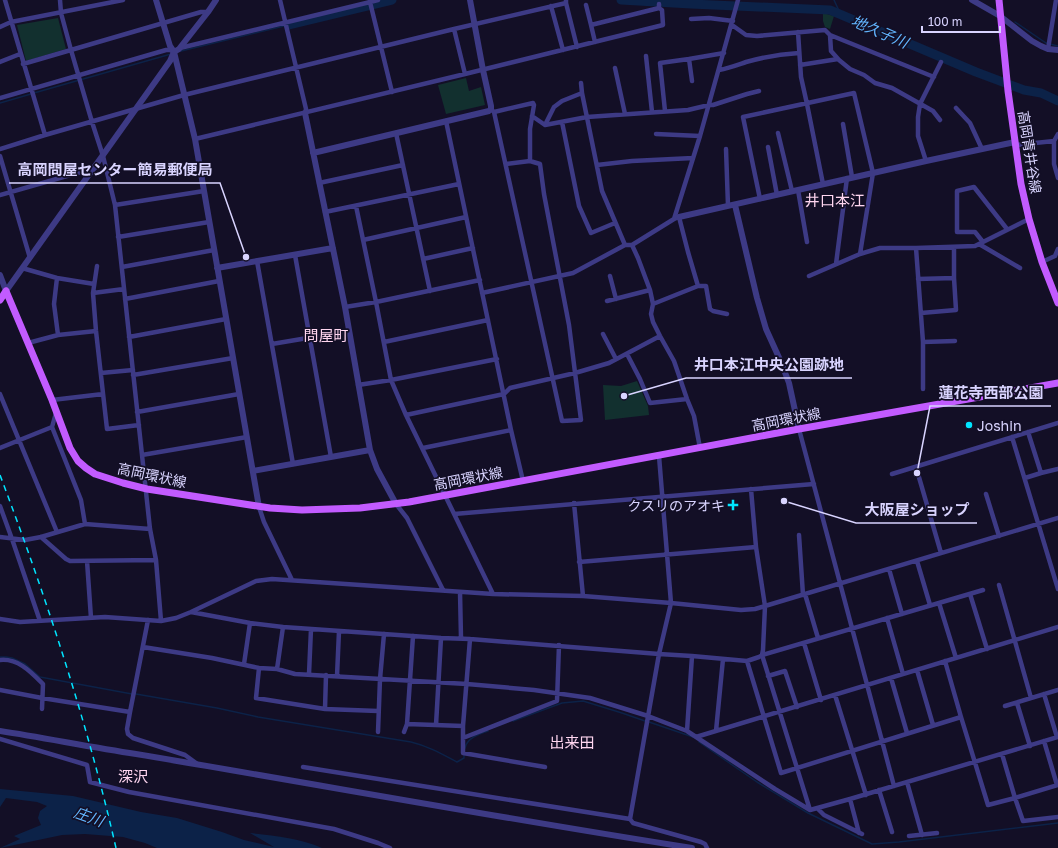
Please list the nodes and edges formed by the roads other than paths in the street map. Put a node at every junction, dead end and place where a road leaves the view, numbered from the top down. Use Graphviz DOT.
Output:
graph roads {
  1 [pos="5,0"];
  2 [pos="60,0"];
  3 [pos="123,0"];
  4 [pos="156,0"];
  5 [pos="216,0"];
  6 [pos="280,0"];
  7 [pos="378,0"];
  8 [pos="470,0"];
  9 [pos="738,0"];
  10 [pos="972,0"];
  11 [pos="999,0"];
  12 [pos="1056,0"];
  13 [pos="370,1"];
  14 [pos="566,1"];
  15 [pos="97,2"];
  16 [pos="586,5"];
  17 [pos="551,6"];
  18 [pos="208,12"];
  19 [pos="61,13"];
  20 [pos="1000,16"];
  21 [pos="691,19"];
  22 [pos="11,22"];
  23 [pos="163,23"];
  24 [pos="733,23"];
  25 [pos="474,24"];
  26 [pos="285,25"];
  27 [pos="0,26"];
  28 [pos="591,26"];
  29 [pos="454,29"];
  30 [pos="798,32"];
  31 [pos="830,35"];
  32 [pos="595,42"];
  33 [pos="381,46"];
  34 [pos="577,47"];
  35 [pos="1048,48"];
  36 [pos="71,50"];
  37 [pos="563,50"];
  38 [pos="1058,50"];
  39 [pos="175,53"];
  40 [pos="724,53"];
  41 [pos="799,53"];
  42 [pos="20,54"];
  43 [pos="646,56"];
  44 [pos="689,59"];
  45 [pos="838,59"];
  46 [pos="0,62"];
  47 [pos="941,62"];
  48 [pos="23,64"];
  49 [pos="800,64"];
  50 [pos="296,67"];
  51 [pos="615,68"];
  52 [pos="483,70"];
  53 [pos="719,70"];
  54 [pos="466,74"];
  55 [pos="79,76"];
  56 [pos="934,77"];
  57 [pos="692,81"];
  58 [pos="581,83"];
  59 [pos="31,90"];
  60 [pos="759,91"];
  61 [pos="392,92"];
  62 [pos="582,93"];
  63 [pos="184,95"];
  64 [pos="0,98"];
  65 [pos="807,104"];
  66 [pos="920,104"];
  67 [pos="709,105"];
  68 [pos="137,108"];
  69 [pos="956,108"];
  70 [pos="492,110"];
  71 [pos="665,111"];
  72 [pos="652,112"];
  73 [pos="305,113"];
  74 [pos="625,114"];
  75 [pos="532,116"];
  76 [pos="587,117"];
  77 [pos="940,120"];
  78 [pos="446,121"];
  79 [pos="92,122"];
  80 [pos="562,122"];
  81 [pos="843,124"];
  82 [pos="545,125"];
  83 [pos="396,133"];
  84 [pos="778,133"];
  85 [pos="656,134"];
  86 [pos="1058,134"];
  87 [pos="44,135"];
  88 [pos="700,136"];
  89 [pos="195,139"];
  90 [pos="1054,141"];
  91 [pos="1015,144"];
  92 [pos="768,147"];
  93 [pos="726,148"];
  94 [pos="0,149"];
  95 [pos="982,149"];
  96 [pos="313,153"];
  97 [pos="0,156"];
  98 [pos="103,156"];
  99 [pos="693,158"];
  100 [pos="530,161"];
  101 [pos="926,161"];
  102 [pos="506,164"];
  103 [pos="403,165"];
  104 [pos="597,165"];
  105 [pos="95,168"];
  106 [pos="873,173"];
  107 [pos="849,178"];
  108 [pos="1058,178"];
  109 [pos="319,183"];
  110 [pos="459,184"];
  111 [pos="823,184"];
  112 [pos="204,191"];
  113 [pos="795,191"];
  114 [pos="10,192"];
  115 [pos="0,195"];
  116 [pos="409,195"];
  117 [pos="776,195"];
  118 [pos="760,199"];
  119 [pos="115,205"];
  120 [pos="735,205"];
  121 [pos="356,206"];
  122 [pos="728,206"];
  123 [pos="325,212"];
  124 [pos="466,217"];
  125 [pos="677,218"];
  126 [pos="1029,219"];
  127 [pos="210,222"];
  128 [pos="615,223"];
  129 [pos="417,228"];
  130 [pos="1007,229"];
  131 [pos="118,237"];
  132 [pos="363,240"];
  133 [pos="807,242"];
  134 [pos="981,243"];
  135 [pos="625,245"];
  136 [pos="632,245"];
  137 [pos="954,247"];
  138 [pos="333,248"];
  139 [pos="473,248"];
  140 [pos="916,248"];
  141 [pos="1058,249"];
  142 [pos="214,250"];
  143 [pos="860,254"];
  144 [pos="295,255"];
  145 [pos="30,258"];
  146 [pos="423,259"];
  147 [pos="257,261"];
  148 [pos="1042,262"];
  149 [pos="836,264"];
  150 [pos="98,266"];
  151 [pos="122,267"];
  152 [pos="22,268"];
  153 [pos="217,268"];
  154 [pos="1020,268"];
  155 [pos="0,275"];
  156 [pos="560,276"];
  157 [pos="610,276"];
  158 [pos="809,276"];
  159 [pos="57,278"];
  160 [pos="954,278"];
  161 [pos="918,279"];
  162 [pos="480,280"];
  163 [pos="219,281"];
  164 [pos="531,282"];
  165 [pos="94,284"];
  166 [pos="698,286"];
  167 [pos="124,289"];
  168 [pos="650,290"];
  169 [pos="6,291"];
  170 [pos="430,291"];
  171 [pos="93,293"];
  172 [pos="482,293"];
  173 [pos="125,299"];
  174 [pos="616,299"];
  175 [pos="0,300"];
  176 [pos="606,301"];
  177 [pos="376,302"];
  178 [pos="1058,303"];
  179 [pos="653,304"];
  180 [pos="345,307"];
  181 [pos="921,313"];
  182 [pos="727,314"];
  183 [pos="226,319"];
  184 [pos="488,320"];
  185 [pos="96,331"];
  186 [pos="349,331"];
  187 [pos="603,334"];
  188 [pos="58,335"];
  189 [pos="660,336"];
  190 [pos="129,337"];
  191 [pos="310,337"];
  192 [pos="955,341"];
  193 [pos="384,342"];
  194 [pos="923,342"];
  195 [pos="28,343"];
  196 [pos="272,344"];
  197 [pos="627,354"];
  198 [pos="233,358"];
  199 [pos="497,359"];
  200 [pos="616,360"];
  201 [pos="133,372"];
  202 [pos="101,373"];
  203 [pos="575,373"];
  204 [pos="552,378"];
  205 [pos="391,380"];
  206 [pos="1058,383"];
  207 [pos="358,385"];
  208 [pos="923,389"];
  209 [pos="0,394"];
  210 [pos="103,394"];
  211 [pos="239,394"];
  212 [pos="504,394"];
  213 [pos="687,399"];
  214 [pos="52,400"];
  215 [pos="137,412"];
  216 [pos="56,413"];
  217 [pos="406,415"];
  218 [pos="1058,423"];
  219 [pos="139,425"];
  220 [pos="52,427"];
  221 [pos="799,429"];
  222 [pos="511,430"];
  223 [pos="1028,432"];
  224 [pos="247,437"];
  225 [pos="1012,437"];
  226 [pos="19,440"];
  227 [pos="0,448"];
  228 [pos="423,448"];
  229 [pos="700,448"];
  230 [pos="370,450"];
  231 [pos="142,455"];
  232 [pos="659,456"];
  233 [pos="331,457"];
  234 [pos="293,464"];
  235 [pos="916,466"];
  236 [pos="1058,469"];
  237 [pos="253,471"];
  238 [pos="1041,473"];
  239 [pos="892,474"];
  240 [pos="1024,478"];
  241 [pos="523,481"];
  242 [pos="814,484"];
  243 [pos="146,489"];
  244 [pos="751,489"];
  245 [pos="986,494"];
  246 [pos="445,495"];
  247 [pos="662,496"];
  248 [pos="574,503"];
  249 [pos="396,504"];
  250 [pos="0,506"];
  251 [pos="259,507"];
  252 [pos="454,514"];
  253 [pos="1058,518"];
  254 [pos="85,524"];
  255 [pos="1038,524"];
  256 [pos="150,529"];
  257 [pos="56,532"];
  258 [pos="799,535"];
  259 [pos="999,536"];
  260 [pos="0,537"];
  261 [pos="41,537"];
  262 [pos="12,539"];
  263 [pos="756,547"];
  264 [pos="941,553"];
  265 [pos="666,554"];
  266 [pos="156,560"];
  267 [pos="87,561"];
  268 [pos="917,561"];
  269 [pos="579,562"];
  270 [pos="889,569"];
  271 [pos="292,580"];
  272 [pos="840,584"];
  273 [pos="999,585"];
  274 [pos="1058,589"];
  275 [pos="443,590"];
  276 [pos="983,590"];
  277 [pos="460,592"];
  278 [pos="493,594"];
  279 [pos="970,594"];
  280 [pos="804,595"];
  281 [pos="582,596"];
  282 [pos="671,603"];
  283 [pos="939,603"];
  284 [pos="766,606"];
  285 [pos="930,606"];
  286 [pos="191,612"];
  287 [pos="902,614"];
  288 [pos="91,618"];
  289 [pos="887,618"];
  290 [pos="0,619"];
  291 [pos="148,620"];
  292 [pos="40,621"];
  293 [pos="161,621"];
  294 [pos="250,623"];
  295 [pos="283,627"];
  296 [pos="1058,627"];
  297 [pos="852,628"];
  298 [pos="311,629"];
  299 [pos="340,631"];
  300 [pos="384,634"];
  301 [pos="413,636"];
  302 [pos="441,638"];
  303 [pos="461,638"];
  304 [pos="818,638"];
  305 [pos="470,639"];
  306 [pos="1015,640"];
  307 [pos="804,642"];
  308 [pos="559,646"];
  309 [pos="143,647"];
  310 [pos="987,649"];
  311 [pos="659,654"];
  312 [pos="762,655"];
  313 [pos="692,656"];
  314 [pos="956,658"];
  315 [pos="723,659"];
  316 [pos="0,660"];
  317 [pos="747,661"];
  318 [pos="945,661"];
  319 [pos="244,664"];
  320 [pos="259,668"];
  321 [pos="277,669"];
  322 [pos="917,670"];
  323 [pos="309,674"];
  324 [pos="903,674"];
  325 [pos="326,675"];
  326 [pos="337,676"];
  327 [pos="768,676"];
  328 [pos="891,678"];
  329 [pos="380,679"];
  330 [pos="409,680"];
  331 [pos="438,683"];
  332 [pos="467,684"];
  333 [pos="866,686"];
  334 [pos="0,690"];
  335 [pos="1058,690"];
  336 [pos="556,693"];
  337 [pos="1044,694"];
  338 [pos="835,695"];
  339 [pos="42,698"];
  340 [pos="1031,698"];
  341 [pos="821,700"];
  342 [pos="1017,702"];
  343 [pos="1005,706"];
  344 [pos="797,707"];
  345 [pos="42,709"];
  346 [pos="325,709"];
  347 [pos="130,712"];
  348 [pos="378,712"];
  349 [pos="779,712"];
  350 [pos="648,716"];
  351 [pos="764,717"];
  352 [pos="961,717"];
  353 [pos="407,724"];
  354 [pos="436,725"];
  355 [pos="933,725"];
  356 [pos="463,726"];
  357 [pos="0,731"];
  358 [pos="687,731"];
  359 [pos="716,731"];
  360 [pos="378,732"];
  361 [pos="404,732"];
  362 [pos="907,733"];
  363 [pos="696,737"];
  364 [pos="1058,737"];
  365 [pos="463,738"];
  366 [pos="0,739"];
  367 [pos="1044,741"];
  368 [pos="882,742"];
  369 [pos="1030,746"];
  370 [pos="852,751"];
  371 [pos="1002,754"];
  372 [pos="974,762"];
  373 [pos="198,764"];
  374 [pos="303,767"];
  375 [pos="545,767"];
  376 [pos="797,768"];
  377 [pos="907,782"];
  378 [pos="1058,785"];
  379 [pos="894,786"];
  380 [pos="879,790"];
  381 [pos="866,795"];
  382 [pos="1015,798"];
  383 [pos="850,799"];
  384 [pos="818,808"];
  385 [pos="810,810"];
  386 [pos="1058,817"];
  387 [pos="630,819"];
  388 [pos="892,832"];
  389 [pos="936,833"];
  390 [pos="922,834"];
  391 [pos="910,836"];
  392 [pos="390,848"];
  393 [pos="692,848"];
  394 [pos="707,848"];
  1 -- 22 [label="street"];
  2 -- 19 [label="street"];
  3 -- 15 [label="street"];
  4 -- 23 [label="street"];
  5 -- 18 [label="street"];
  6 -- 26 [label="street"];
  7 -- 13 [label="street"];
  8 -- 25 [label="street"];
  9 -- 24 [label="street"];
  10 -- 20 [label="street"];
  11 -- 20 [label="main road, 高岡青井谷線"];
  12 -- 35 [label="street"];
  13 -- 26 [label="street"];
  13 -- 33 [label="street"];
  14 -- 17 [label="street"];
  14 -- 34 [label="street"];
  15 -- 19 [label="street"];
  16 -- 28 [label="street"];
  17 -- 25 [label="street"];
  17 -- 37 [label="street"];
  18 -- 23 [label="street"];
  18 -- 39 [label="street"];
  19 -- 22 [label="street"];
  19 -- 36 [label="street"];
  20 -- 35 [label="street"];
  20 -- 91 [label="main road, 高岡青井谷線"];
  21 -- 24 [label="street"];
  22 -- 27 [label="street"];
  22 -- 42 [label="street"];
  23 -- 36 [label="street"];
  23 -- 39 [label="street"];
  24 -- 30 [label="street"];
  24 -- 40 [label="street"];
  25 -- 29 [label="street"];
  25 -- 52 [label="street"];
  26 -- 39 [label="street"];
  26 -- 50 [label="street"];
  28 -- 32 [label="street"];
  28 -- 32 [label="street"];
  29 -- 33 [label="street"];
  29 -- 54 [label="street"];
  30 -- 31 [label="street"];
  30 -- 41 [label="street"];
  31 -- 45 [label="street"];
  31 -- 56 [label="street"];
  32 -- 34 [label="street"];
  33 -- 50 [label="street"];
  33 -- 61 [label="street"];
  34 -- 37 [label="street"];
  35 -- 38 [label="street"];
  36 -- 48 [label="street"];
  36 -- 55 [label="street"];
  37 -- 52 [label="street"];
  39 -- 55 [label="street"];
  39 -- 63 [label="street"];
  39 -- 68 [label="street"];
  40 -- 44 [label="street"];
  40 -- 53 [label="street"];
  41 -- 49 [label="street"];
  41 -- 53 [label="street"];
  42 -- 46 [label="street"];
  42 -- 48 [label="street"];
  43 -- 72 [label="street"];
  44 -- 57 [label="street"];
  44 -- 71 [label="street"];
  45 -- 49 [label="street"];
  45 -- 66 [label="street"];
  47 -- 56 [label="street"];
  48 -- 59 [label="street"];
  49 -- 65 [label="street"];
  50 -- 63 [label="street"];
  50 -- 73 [label="street"];
  51 -- 74 [label="street"];
  52 -- 54 [label="street"];
  52 -- 70 [label="street"];
  53 -- 67 [label="street"];
  54 -- 61 [label="street"];
  55 -- 59 [label="street"];
  55 -- 79 [label="street"];
  56 -- 66 [label="street"];
  58 -- 62 [label="street"];
  59 -- 64 [label="street"];
  59 -- 87 [label="street"];
  60 -- 67 [label="street"];
  61 -- 73 [label="street"];
  62 -- 76 [label="street"];
  62 -- 82 [label="street"];
  63 -- 68 [label="street"];
  63 -- 89 [label="street"];
  65 -- 106 [label="street"];
  65 -- 111 [label="street"];
  65 -- 118 [label="street"];
  66 -- 77 [label="street"];
  66 -- 101 [label="street"];
  67 -- 71 [label="street"];
  67 -- 88 [label="street"];
  68 -- 79 [label="street"];
  68 -- 98 [label="street"];
  69 -- 95 [label="street"];
  70 -- 75 [label="street"];
  70 -- 78 [label="street"];
  70 -- 102 [label="street"];
  71 -- 72 [label="street"];
  72 -- 74 [label="street"];
  73 -- 89 [label="street"];
  73 -- 96 [label="street"];
  74 -- 76 [label="street"];
  75 -- 82 [label="street"];
  75 -- 100 [label="street"];
  76 -- 80 [label="street"];
  76 -- 104 [label="street"];
  78 -- 83 [label="street"];
  78 -- 110 [label="street"];
  79 -- 87 [label="street"];
  79 -- 98 [label="street"];
  80 -- 82 [label="street"];
  80 -- 128 [label="street"];
  81 -- 107 [label="street"];
  83 -- 96 [label="street"];
  83 -- 103 [label="street"];
  84 -- 113 [label="street"];
  85 -- 88 [label="street"];
  86 -- 90 [label="street"];
  87 -- 94 [label="street"];
  88 -- 99 [label="street"];
  89 -- 112 [label="street"];
  90 -- 91 [label="street"];
  90 -- 108 [label="street"];
  91 -- 95 [label="street"];
  91 -- 126 [label="main road, 高岡青井谷線"];
  92 -- 117 [label="street"];
  93 -- 122 [label="street"];
  95 -- 101 [label="street"];
  96 -- 109 [label="street"];
  97 -- 114 [label="street"];
  98 -- 105 [label="street"];
  98 -- 119 [label="street"];
  99 -- 104 [label="street"];
  99 -- 125 [label="street"];
  100 -- 102 [label="street"];
  100 -- 156 [label="street"];
  101 -- 106 [label="street"];
  102 -- 164 [label="street"];
  103 -- 109 [label="street"];
  103 -- 116 [label="street"];
  104 -- 128 [label="street"];
  105 -- 114 [label="street"];
  105 -- 145 [label="street"];
  106 -- 107 [label="street"];
  106 -- 143 [label="street"];
  107 -- 111 [label="street"];
  107 -- 149 [label="street"];
  109 -- 123 [label="street"];
  110 -- 116 [label="street"];
  110 -- 124 [label="street"];
  111 -- 113 [label="street"];
  112 -- 119 [label="street"];
  112 -- 127 [label="street"];
  113 -- 117 [label="street"];
  113 -- 133 [label="street"];
  114 -- 115 [label="street"];
  114 -- 145 [label="street"];
  116 -- 121 [label="street"];
  116 -- 129 [label="street"];
  117 -- 118 [label="street"];
  118 -- 120 [label="street"];
  119 -- 131 [label="street"];
  120 -- 122 [label="street"];
  120 -- 221 [label="street"];
  121 -- 123 [label="street"];
  121 -- 132 [label="street"];
  122 -- 125 [label="street"];
  123 -- 138 [label="street"];
  124 -- 129 [label="street"];
  124 -- 139 [label="street"];
  125 -- 136 [label="street"];
  125 -- 166 [label="street"];
  126 -- 130 [label="street"];
  126 -- 148 [label="main road, 高岡青井谷線"];
  127 -- 131 [label="street"];
  127 -- 142 [label="street"];
  128 -- 135 [label="street"];
  129 -- 132 [label="street"];
  129 -- 146 [label="street"];
  130 -- 134 [label="street"];
  130 -- 134 [label="street"];
  131 -- 151 [label="street"];
  132 -- 177 [label="street"];
  134 -- 137 [label="street"];
  134 -- 154 [label="street"];
  135 -- 136 [label="street"];
  135 -- 156 [label="street"];
  136 -- 168 [label="street"];
  137 -- 140 [label="street"];
  137 -- 160 [label="street"];
  138 -- 144 [label="street"];
  138 -- 180 [label="street"];
  139 -- 146 [label="street"];
  139 -- 162 [label="street"];
  140 -- 143 [label="street"];
  140 -- 161 [label="street"];
  141 -- 148 [label="street"];
  142 -- 151 [label="street"];
  142 -- 153 [label="street"];
  143 -- 149 [label="street"];
  144 -- 147 [label="street"];
  144 -- 191 [label="street"];
  145 -- 152 [label="street"];
  146 -- 170 [label="street"];
  147 -- 153 [label="street"];
  147 -- 196 [label="street"];
  148 -- 178 [label="main road, 高岡青井谷線"];
  149 -- 158 [label="street"];
  150 -- 165 [label="street"];
  151 -- 167 [label="street"];
  152 -- 159 [label="street"];
  152 -- 169 [label="street"];
  153 -- 163 [label="street"];
  155 -- 169 [label="street"];
  156 -- 164 [label="street"];
  156 -- 203 [label="street"];
  157 -- 174 [label="street"];
  159 -- 165 [label="street"];
  159 -- 188 [label="street"];
  160 -- 161 [label="street"];
  160 -- 181 [label="street"];
  161 -- 181 [label="street"];
  162 -- 170 [label="street"];
  162 -- 172 [label="street"];
  163 -- 173 [label="street"];
  163 -- 183 [label="street"];
  164 -- 172 [label="street"];
  164 -- 204 [label="street"];
  165 -- 171 [label="street"];
  166 -- 179 [label="street"];
  166 -- 182 [label="street"];
  167 -- 171 [label="street"];
  167 -- 173 [label="street"];
  168 -- 174 [label="street"];
  168 -- 179 [label="street"];
  169 -- 175 [label="main road"];
  169 -- 195 [label="main road, 高岡環状線"];
  170 -- 177 [label="street"];
  171 -- 185 [label="street"];
  172 -- 184 [label="street"];
  173 -- 190 [label="street"];
  174 -- 176 [label="street"];
  177 -- 180 [label="street"];
  177 -- 193 [label="street"];
  179 -- 189 [label="street"];
  180 -- 186 [label="street"];
  181 -- 194 [label="street"];
  183 -- 190 [label="street"];
  183 -- 198 [label="street"];
  184 -- 193 [label="street"];
  184 -- 199 [label="street"];
  185 -- 188 [label="street"];
  185 -- 202 [label="street"];
  186 -- 191 [label="street"];
  186 -- 207 [label="street"];
  187 -- 200 [label="street"];
  188 -- 195 [label="street"];
  189 -- 197 [label="street"];
  189 -- 213 [label="street"];
  190 -- 201 [label="street"];
  191 -- 196 [label="street"];
  191 -- 233 [label="street"];
  192 -- 194 [label="street"];
  193 -- 205 [label="street"];
  194 -- 208 [label="street"];
  195 -- 214 [label="main road, 高岡環状線"];
  196 -- 234 [label="street"];
  197 -- 200 [label="street"];
  197 -- 213 [label="street"];
  198 -- 201 [label="street"];
  198 -- 211 [label="street"];
  199 -- 205 [label="street"];
  199 -- 212 [label="street"];
  200 -- 203 [label="street"];
  201 -- 202 [label="street"];
  201 -- 215 [label="street"];
  202 -- 210 [label="street"];
  203 -- 204 [label="street"];
  203 -- 204 [label="street"];
  204 -- 212 [label="street"];
  205 -- 207 [label="street"];
  205 -- 217 [label="street"];
  206 -- 221 [label="main road, 高岡環状線"];
  207 -- 230 [label="street"];
  209 -- 226 [label="street"];
  210 -- 214 [label="street"];
  210 -- 219 [label="street"];
  211 -- 215 [label="street"];
  211 -- 224 [label="street"];
  212 -- 217 [label="street"];
  212 -- 222 [label="street"];
  213 -- 229 [label="street"];
  214 -- 216 [label="main road, 高岡環状線"];
  215 -- 219 [label="street"];
  216 -- 220 [label="street"];
  216 -- 243 [label="main road, 高岡環状線"];
  217 -- 228 [label="street"];
  218 -- 223 [label="street"];
  219 -- 231 [label="street"];
  220 -- 226 [label="street"];
  220 -- 254 [label="street"];
  221 -- 229 [label="main road, 高岡環状線"];
  221 -- 242 [label="street"];
  222 -- 228 [label="street"];
  222 -- 241 [label="street"];
  223 -- 225 [label="street"];
  223 -- 238 [label="street"];
  224 -- 231 [label="street"];
  224 -- 237 [label="street"];
  225 -- 235 [label="street"];
  225 -- 240 [label="street"];
  226 -- 227 [label="street"];
  226 -- 257 [label="street"];
  228 -- 246 [label="street"];
  229 -- 232 [label="main road, 高岡環状線"];
  230 -- 233 [label="street"];
  230 -- 249 [label="street"];
  231 -- 243 [label="street"];
  232 -- 241 [label="main road, 高岡環状線"];
  232 -- 247 [label="street"];
  233 -- 234 [label="street"];
  234 -- 237 [label="street"];
  235 -- 239 [label="street"];
  235 -- 264 [label="street"];
  236 -- 238 [label="street"];
  237 -- 251 [label="street"];
  238 -- 240 [label="street"];
  240 -- 255 [label="street"];
  241 -- 246 [label="main road, 高岡環状線"];
  242 -- 244 [label="street"];
  242 -- 272 [label="street"];
  243 -- 251 [label="main road, 高岡環状線"];
  243 -- 256 [label="street"];
  244 -- 247 [label="street"];
  244 -- 263 [label="street"];
  245 -- 259 [label="street"];
  246 -- 249 [label="main road, 高岡環状線"];
  246 -- 252 [label="street"];
  247 -- 248 [label="street"];
  247 -- 265 [label="street"];
  248 -- 252 [label="street"];
  248 -- 269 [label="street"];
  249 -- 251 [label="main road, 高岡環状線"];
  249 -- 275 [label="street"];
  250 -- 262 [label="street"];
  251 -- 271 [label="street"];
  252 -- 278 [label="street"];
  253 -- 255 [label="street"];
  254 -- 256 [label="street"];
  254 -- 257 [label="street"];
  255 -- 259 [label="street"];
  255 -- 274 [label="street"];
  256 -- 266 [label="street"];
  257 -- 261 [label="street"];
  258 -- 280 [label="street"];
  259 -- 264 [label="street"];
  260 -- 262 [label="street"];
  261 -- 262 [label="street"];
  261 -- 267 [label="street"];
  262 -- 292 [label="street"];
  263 -- 265 [label="street"];
  263 -- 284 [label="street"];
  264 -- 268 [label="street"];
  265 -- 269 [label="street"];
  265 -- 282 [label="street"];
  266 -- 267 [label="street"];
  266 -- 293 [label="street"];
  267 -- 288 [label="street"];
  268 -- 270 [label="street"];
  268 -- 285 [label="street"];
  269 -- 281 [label="street"];
  270 -- 272 [label="street"];
  270 -- 287 [label="street"];
  271 -- 275 [label="street"];
  271 -- 286 [label="street"];
  272 -- 280 [label="street"];
  272 -- 297 [label="street"];
  273 -- 306 [label="street"];
  275 -- 277 [label="street"];
  276 -- 279 [label="street"];
  277 -- 278 [label="street"];
  277 -- 303 [label="street"];
  278 -- 281 [label="street"];
  279 -- 283 [label="street"];
  279 -- 310 [label="street"];
  280 -- 284 [label="street"];
  280 -- 304 [label="street"];
  281 -- 282 [label="street"];
  282 -- 284 [label="street"];
  282 -- 311 [label="street"];
  283 -- 285 [label="street"];
  283 -- 314 [label="street"];
  284 -- 312 [label="street"];
  285 -- 287 [label="street"];
  286 -- 293 [label="street"];
  286 -- 294 [label="street"];
  287 -- 289 [label="street"];
  288 -- 291 [label="street"];
  288 -- 292 [label="street"];
  289 -- 297 [label="street"];
  289 -- 324 [label="street"];
  290 -- 292 [label="street"];
  291 -- 293 [label="street"];
  291 -- 309 [label="street"];
  294 -- 295 [label="street"];
  294 -- 319 [label="street"];
  295 -- 298 [label="street"];
  295 -- 321 [label="street"];
  296 -- 306 [label="street"];
  297 -- 304 [label="street"];
  297 -- 333 [label="street"];
  298 -- 299 [label="street"];
  298 -- 323 [label="street"];
  299 -- 300 [label="street"];
  299 -- 326 [label="street"];
  300 -- 301 [label="street"];
  300 -- 329 [label="street"];
  301 -- 302 [label="street"];
  301 -- 330 [label="street"];
  302 -- 303 [label="street"];
  302 -- 331 [label="street"];
  303 -- 305 [label="street"];
  304 -- 307 [label="street"];
  305 -- 308 [label="street"];
  305 -- 332 [label="street"];
  306 -- 310 [label="street"];
  306 -- 340 [label="street"];
  307 -- 312 [label="street"];
  307 -- 341 [label="street"];
  308 -- 311 [label="street"];
  308 -- 336 [label="street"];
  309 -- 319 [label="street"];
  309 -- 347 [label="street"];
  310 -- 314 [label="street"];
  311 -- 313 [label="street"];
  311 -- 350 [label="street"];
  312 -- 317 [label="street"];
  312 -- 327 [label="street"];
  313 -- 315 [label="street"];
  313 -- 358 [label="street"];
  314 -- 318 [label="street"];
  315 -- 317 [label="street"];
  315 -- 359 [label="street"];
  316 -- 339 [label="street"];
  317 -- 351 [label="street"];
  318 -- 322 [label="street"];
  318 -- 352 [label="street"];
  319 -- 320 [label="street"];
  320 -- 321 [label="street"];
  320 -- 346 [label="street"];
  321 -- 323 [label="street"];
  322 -- 324 [label="street"];
  322 -- 355 [label="street"];
  323 -- 325 [label="street"];
  324 -- 328 [label="street"];
  325 -- 326 [label="street"];
  325 -- 346 [label="street"];
  326 -- 329 [label="street"];
  327 -- 344 [label="street"];
  327 -- 349 [label="street"];
  328 -- 333 [label="street"];
  328 -- 362 [label="street"];
  329 -- 330 [label="street"];
  329 -- 348 [label="street"];
  330 -- 331 [label="street"];
  330 -- 353 [label="street"];
  331 -- 332 [label="street"];
  331 -- 354 [label="street"];
  332 -- 336 [label="street"];
  332 -- 356 [label="street"];
  333 -- 338 [label="street"];
  333 -- 368 [label="street"];
  334 -- 339 [label="street"];
  335 -- 337 [label="street"];
  336 -- 350 [label="street"];
  336 -- 365 [label="street"];
  337 -- 340 [label="street"];
  337 -- 364 [label="street"];
  338 -- 341 [label="street"];
  338 -- 370 [label="street"];
  339 -- 345 [label="street"];
  339 -- 347 [label="street"];
  340 -- 342 [label="street"];
  341 -- 344 [label="street"];
  342 -- 343 [label="street"];
  342 -- 369 [label="street"];
  344 -- 349 [label="street"];
  346 -- 348 [label="street"];
  347 -- 373 [label="street"];
  348 -- 360 [label="street"];
  349 -- 351 [label="street"];
  349 -- 376 [label="street"];
  350 -- 358 [label="street"];
  350 -- 387 [label="street"];
  351 -- 359 [label="street"];
  351 -- 376 [label="street"];
  352 -- 355 [label="street"];
  352 -- 372 [label="street"];
  353 -- 354 [label="street"];
  353 -- 361 [label="street"];
  354 -- 356 [label="street"];
  355 -- 362 [label="street"];
  356 -- 365 [label="street"];
  357 -- 373 [label="street"];
  358 -- 363 [label="street"];
  359 -- 363 [label="street"];
  362 -- 368 [label="street"];
  363 -- 385 [label="street"];
  364 -- 367 [label="street"];
  365 -- 375 [label="street"];
  366 -- 392 [label="street"];
  367 -- 369 [label="street"];
  367 -- 378 [label="street"];
  368 -- 370 [label="street"];
  368 -- 379 [label="street"];
  369 -- 371 [label="street"];
  370 -- 376 [label="street"];
  370 -- 381 [label="street"];
  371 -- 372 [label="street"];
  371 -- 382 [label="street"];
  372 -- 377 [label="street"];
  372 -- 382 [label="street"];
  373 -- 393 [label="street"];
  374 -- 387 [label="street"];
  376 -- 385 [label="street"];
  377 -- 379 [label="street"];
  377 -- 390 [label="street"];
  378 -- 382 [label="street"];
  379 -- 380 [label="street"];
  380 -- 381 [label="street"];
  380 -- 388 [label="street"];
  381 -- 383 [label="street"];
  382 -- 386 [label="street"];
  383 -- 384 [label="street"];
  383 -- 384 [label="street"];
  384 -- 385 [label="street"];
  387 -- 394 [label="street"];
  389 -- 390 [label="street"];
  390 -- 391 [label="street"];
}
